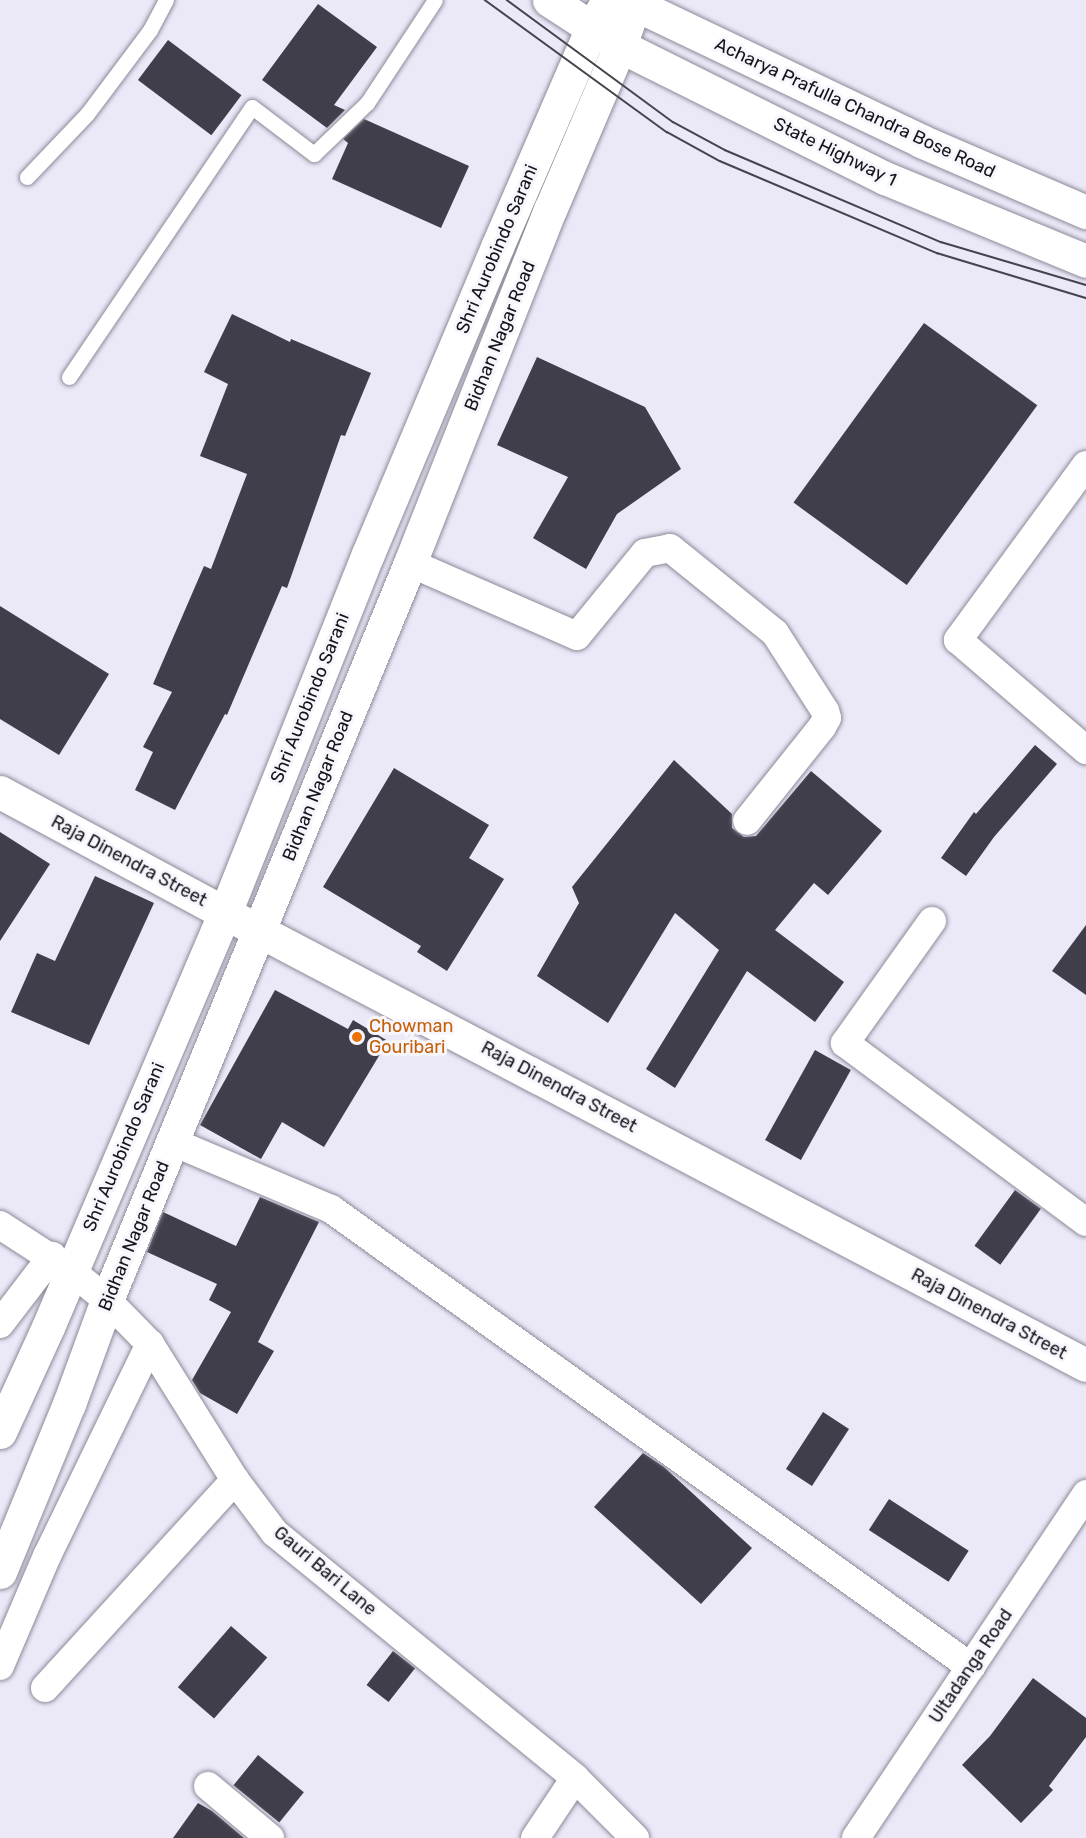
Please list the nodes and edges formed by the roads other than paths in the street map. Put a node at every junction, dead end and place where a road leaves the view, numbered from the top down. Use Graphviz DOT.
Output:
graph roads {
  1 [pos="166,0"];
  2 [pos="435,0"];
  3 [pos="549,0"];
  4 [pos="619,6"];
  5 [pos="620,46"];
  6 [pos="27,177"];
  7 [pos="1086,212"];
  8 [pos="1086,261"];
  9 [pos="69,377"];
  10 [pos="1086,465"];
  11 [pos="410,563"];
  12 [pos="1086,750"];
  13 [pos="0,792"];
  14 [pos="747,820"];
  15 [pos="225,913"];
  16 [pos="932,921"];
  17 [pos="260,930"];
  18 [pos="173,1142"];
  19 [pos="1086,1222"];
  20 [pos="0,1225"];
  21 [pos="61,1264"];
  22 [pos="107,1300"];
  23 [pos="0,1324"];
  24 [pos="150,1344"];
  25 [pos="1086,1365"];
  26 [pos="0,1432"];
  27 [pos="235,1480"];
  28 [pos="1086,1494"];
  29 [pos="1078,1527"];
  30 [pos="0,1572"];
  31 [pos="0,1666"];
  32 [pos="970,1667"];
  33 [pos="45,1688"];
  34 [pos="575,1778"];
  35 [pos="208,1786"];
  36 [pos="270,1838"];
  37 [pos="535,1838"];
  38 [pos="634,1838"];
  39 [pos="856,1838"];
  1 -- 6 [label="lane"];
  2 -- 9 [label="lane"];
  3 -- 4 [label="main road, Acharya Prafulla Chandra Bose Road"];
  4 -- 5 [label="main road, State Highway 1"];
  4 -- 7 [label="main road, Acharya Prafulla Chandra Bose Road"];
  4 -- 15 [label="main road, Shri Aurobindo Sarani"];
  5 -- 8 [label="main road, State Highway 1"];
  5 -- 11 [label="main road, Bidhan Nagar Road"];
  10 -- 12 [label="street"];
  11 -- 14 [label="street"];
  11 -- 17 [label="main road, Bidhan Nagar Road"];
  13 -- 15 [label="main road, Raja Dinendra Street"];
  15 -- 17 [label="main road, Raja Dinendra Street"];
  15 -- 21 [label="main road, Shri Aurobindo Sarani"];
  16 -- 19 [label="street"];
  17 -- 18 [label="main road, Bidhan Nagar Road"];
  17 -- 25 [label="main road, Raja Dinendra Street"];
  18 -- 22 [label="main road, Bidhan Nagar Road"];
  18 -- 32 [label="street"];
  20 -- 21 [label="street, Gauri Bari Lane"];
  21 -- 22 [label="street, Gauri Bari Lane"];
  21 -- 23 [label="street"];
  21 -- 26 [label="main road, Shri Aurobindo Sarani"];
  22 -- 24 [label="street, Gauri Bari Lane"];
  22 -- 30 [label="main road, Bidhan Nagar Road"];
  24 -- 27 [label="street, Gauri Bari Lane"];
  24 -- 31 [label="street"];
  27 -- 33 [label="street"];
  27 -- 34 [label="street, Gauri Bari Lane"];
  28 -- 29 [label="street, Ultadanga Road"];
  29 -- 32 [label="street, Ultadanga Road"];
  32 -- 39 [label="street, Ultadanga Road"];
  34 -- 37 [label="street"];
  34 -- 38 [label="street, Gauri Bari Lane"];
  35 -- 36 [label="street"];
}
